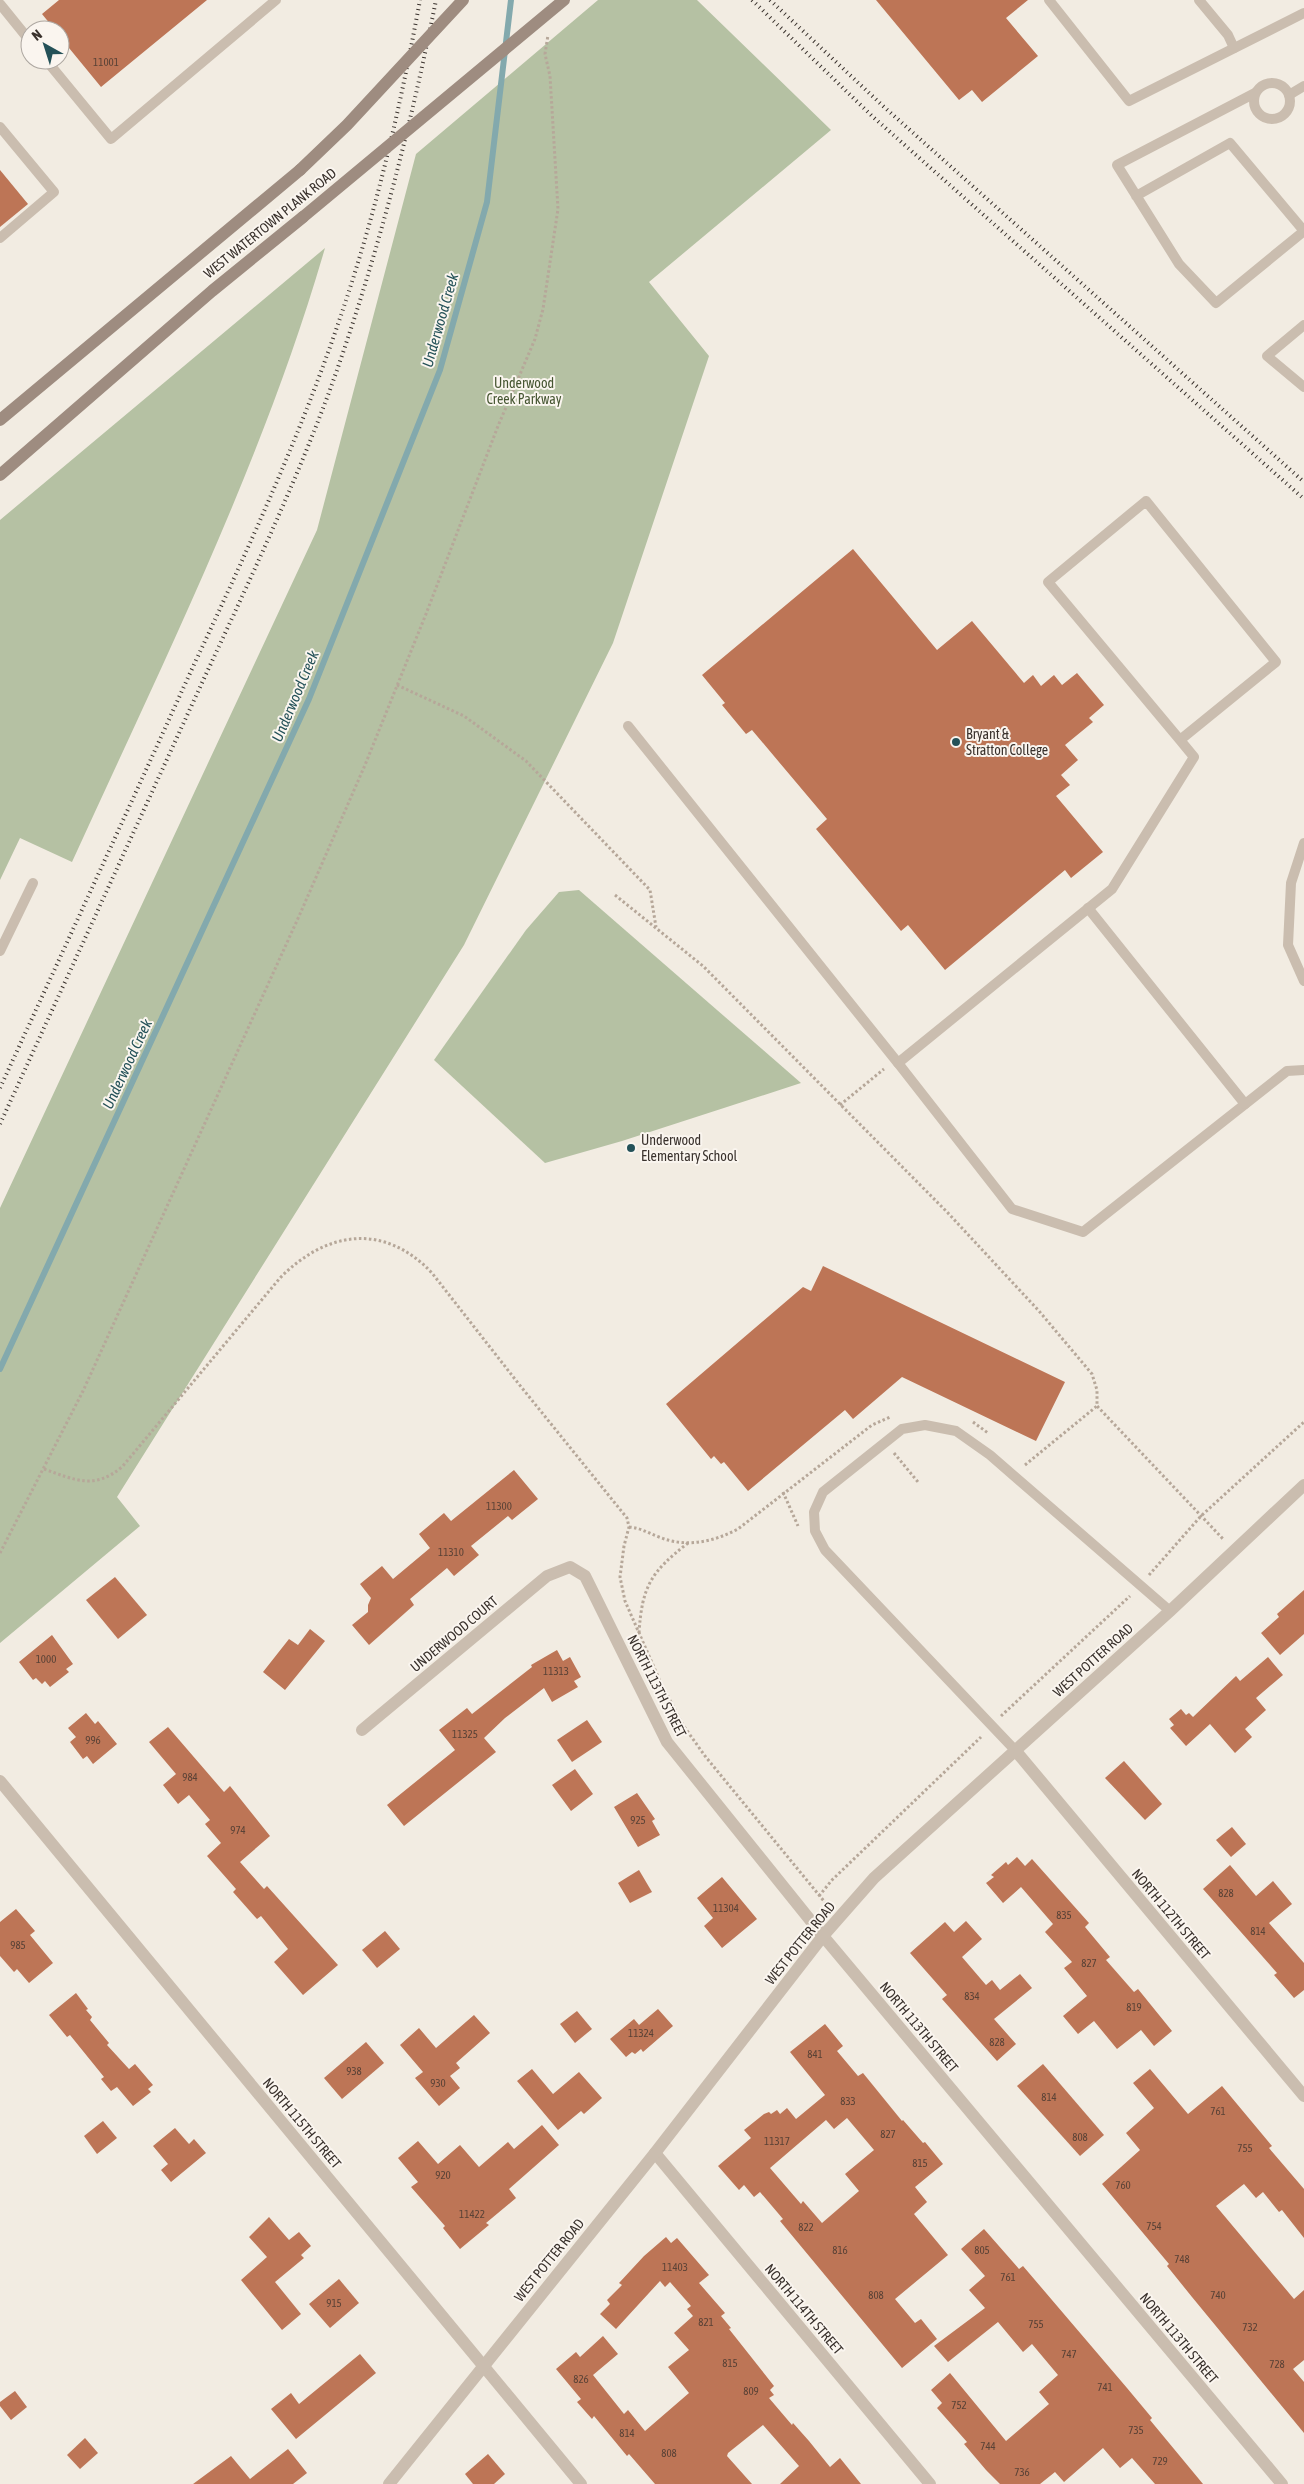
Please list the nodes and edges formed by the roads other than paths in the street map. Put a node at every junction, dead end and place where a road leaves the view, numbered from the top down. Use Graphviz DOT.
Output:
graph roads {
  1 [pos="276,0"];
  2 [pos="463,0"];
  3 [pos="564,0"];
  4 [pos="1049,0"];
  5 [pos="1199,0"];
  6 [pos="0,4"];
  7 [pos="1304,13"];
  8 [pos="20,29"];
  9 [pos="1234,48"];
  10 [pos="54,70"];
  11 [pos="1304,86"];
  12 [pos="1255,93"];
  13 [pos="1289,95"];
  14 [pos="1260,115"];
  15 [pos="1252,123"];
  16 [pos="0,127"];
  17 [pos="1136,196"];
  18 [pos="0,238"];
  19 [pos="1304,326"];
  20 [pos="1304,387"];
  21 [pos="0,420"];
  22 [pos="0,475"];
  23 [pos="628,726"];
  24 [pos="1180,740"];
  25 [pos="1304,843"];
  26 [pos="32,883"];
  27 [pos="1088,908"];
  28 [pos="0,951"];
  29 [pos="1304,981"];
  30 [pos="896,1061"];
  31 [pos="1304,1070"];
  32 [pos="1245,1104"];
  33 [pos="1304,1485"];
  34 [pos="570,1567"];
  35 [pos="1170,1611"];
  36 [pos="362,1730"];
  37 [pos="1015,1750"];
  38 [pos="0,1781"];
  39 [pos="823,1936"];
  40 [pos="1304,2096"];
  41 [pos="655,2153"];
  42 [pos="482,2366"];
  43 [pos="389,2484"];
  44 [pos="581,2484"];
  45 [pos="930,2484"];
  46 [pos="1282,2484"];
  1 -- 10 [label="lane"];
  2 -- 21 [label="street, WEST WATERTOWN PLANK ROAD, bridge"];
  3 -- 22 [label="street, WEST WATERTOWN PLANK ROAD, bridge"];
  4 -- 9 [label="lane"];
  5 -- 9 [label="lane"];
  6 -- 8 [label="lane"];
  7 -- 9 [label="lane"];
  11 -- 13 [label="lane"];
  12 -- 13 [label="lane"];
  12 -- 14 [label="lane"];
  12 -- 17 [label="lane"];
  13 -- 14 [label="lane"];
  14 -- 15 [label="lane"];
  16 -- 18 [label="lane"];
  17 -- 17 [label="lane"];
  19 -- 20 [label="lane"];
  23 -- 30 [label="lane"];
  24 -- 24 [label="lane"];
  24 -- 27 [label="lane"];
  25 -- 29 [label="lane"];
  26 -- 28 [label="lane"];
  27 -- 30 [label="lane"];
  27 -- 32 [label="lane"];
  30 -- 32 [label="lane"];
  31 -- 32 [label="lane"];
  33 -- 35 [label="street, WEST POTTER ROAD"];
  34 -- 36 [label="street, UNDERWOOD COURT"];
  34 -- 39 [label="street, NORTH 113TH STREET"];
  35 -- 37 [label="street, WEST POTTER ROAD"];
  35 -- 37 [label="lane"];
  37 -- 39 [label="street, WEST POTTER ROAD"];
  37 -- 40 [label="street, NORTH 112TH STREET"];
  38 -- 42 [label="street, NORTH 115TH STREET"];
  39 -- 41 [label="street, WEST POTTER ROAD"];
  39 -- 46 [label="street, NORTH 113TH STREET"];
  41 -- 42 [label="street, WEST POTTER ROAD"];
  41 -- 45 [label="street, NORTH 114TH STREET"];
  42 -- 43 [label="street, WEST POTTER ROAD"];
  42 -- 44 [label="street, NORTH 115TH STREET"];
}
